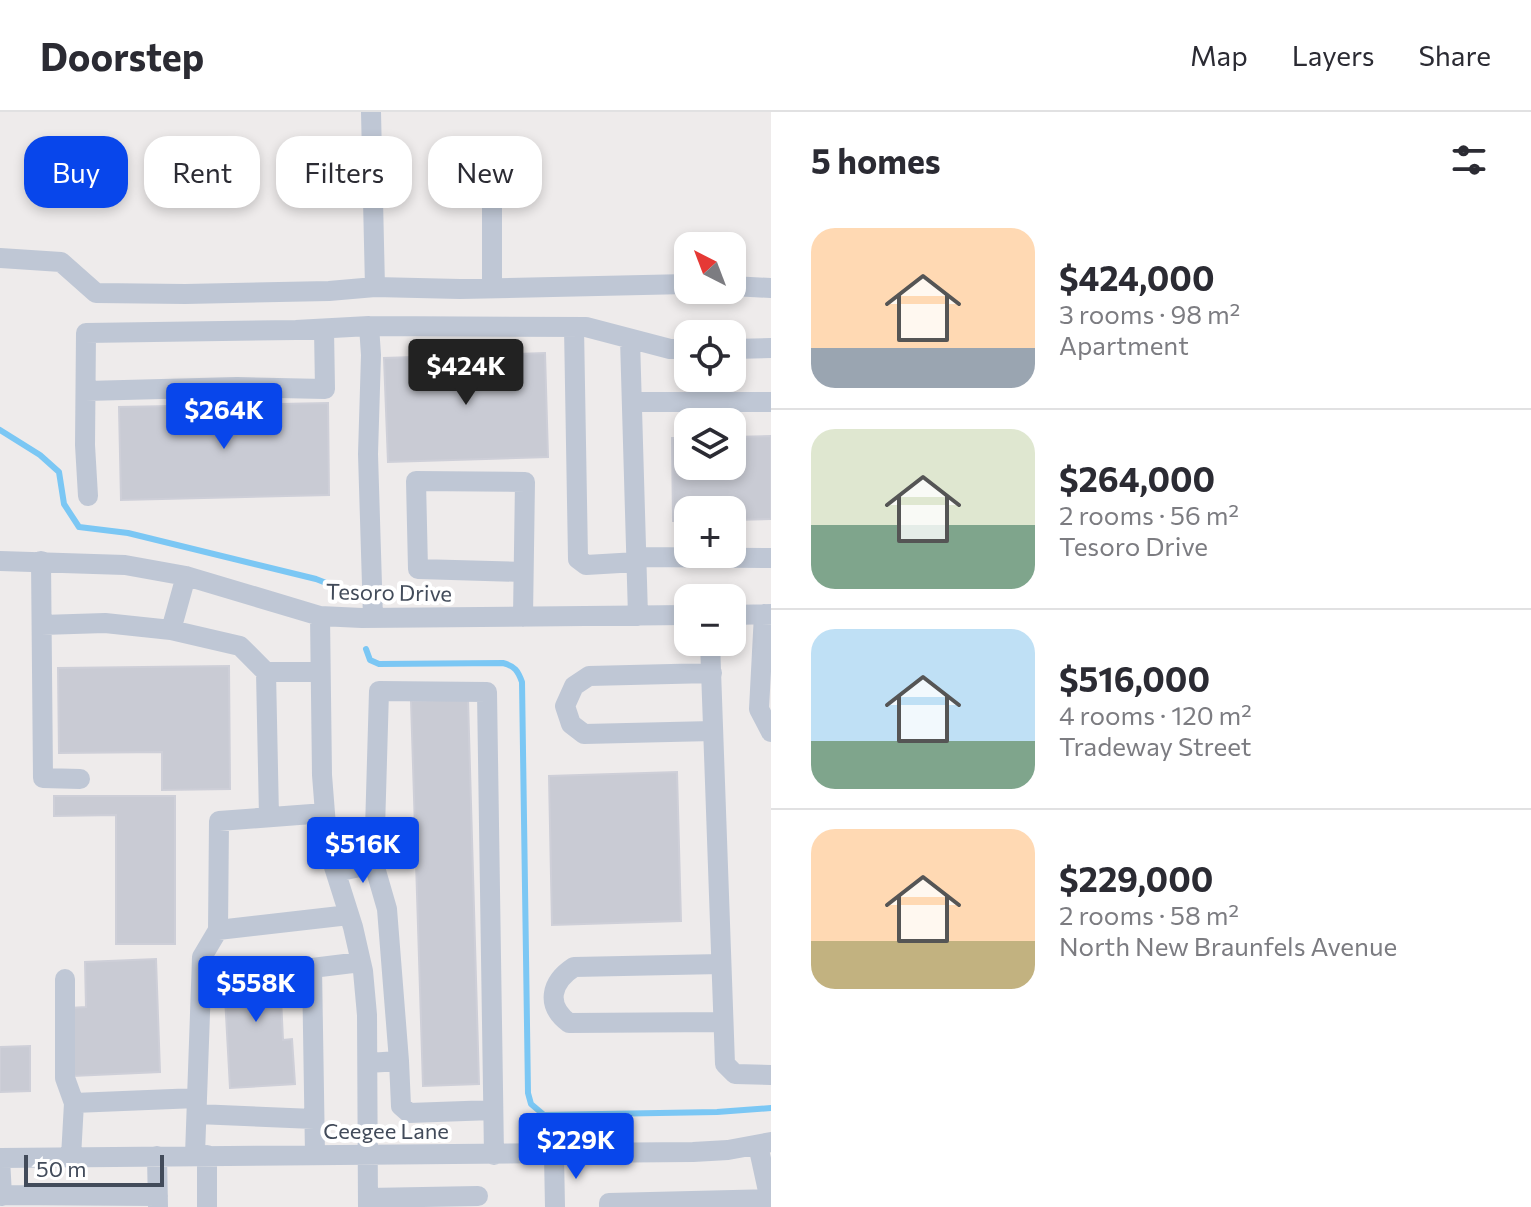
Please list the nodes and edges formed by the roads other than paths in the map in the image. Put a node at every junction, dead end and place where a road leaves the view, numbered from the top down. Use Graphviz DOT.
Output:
graph roads {
  1 [pos="371,112"];
  2 [pos="492,208"];
  3 [pos="0,258"];
  4 [pos="674,284"];
  5 [pos="375,287"];
  6 [pos="746,287"];
  7 [pos="492,288"];
  8 [pos="771,288"];
  9 [pos="369,326"];
  10 [pos="574,327"];
  11 [pos="324,329"];
  12 [pos="630,339"];
  13 [pos="771,348"];
  14 [pos="674,349"];
  15 [pos="746,349"];
  16 [pos="86,391"];
  17 [pos="632,402"];
  18 [pos="771,402"];
  19 [pos="88,496"];
  20 [pos="771,558"];
  21 [pos="637,560"];
  22 [pos="0,561"];
  23 [pos="41,561"];
  24 [pos="523,572"];
  25 [pos="186,576"];
  26 [pos="767,614"];
  27 [pos="674,615"];
  28 [pos="746,615"];
  29 [pos="320,616"];
  30 [pos="638,616"];
  31 [pos="523,617"];
  32 [pos="373,618"];
  33 [pos="42,625"];
  34 [pos="171,630"];
  35 [pos="711,656"];
  36 [pos="266,672"];
  37 [pos="320,672"];
  38 [pos="712,673"];
  39 [pos="713,731"];
  40 [pos="771,732"];
  41 [pos="80,779"];
  42 [pos="325,813"];
  43 [pos="269,817"];
  44 [pos="374,864"];
  45 [pos="336,872"];
  46 [pos="349,915"];
  47 [pos="218,930"];
  48 [pos="361,962"];
  49 [pos="721,964"];
  50 [pos="65,979"];
  51 [pos="723,1022"];
  52 [pos="399,1061"];
  53 [pos="368,1063"];
  54 [pos="771,1075"];
  55 [pos="74,1103"];
  56 [pos="197,1106"];
  57 [pos="493,1110"];
  58 [pos="314,1119"];
  59 [pos="764,1144"];
  60 [pos="315,1154"];
  61 [pos="369,1154"];
  62 [pos="201,1155"];
  63 [pos="494,1155"];
  64 [pos="554,1155"];
  65 [pos="157,1156"];
  66 [pos="41,1157"];
  67 [pos="71,1157"];
  68 [pos="0,1158"];
  69 [pos="1,1196"];
  70 [pos="478,1196"];
  71 [pos="771,1199"];
  72 [pos="42,1202"];
  73 [pos="158,1202"];
  74 [pos="368,1202"];
  75 [pos="207,1207"];
  76 [pos="555,1207"];
  77 [pos="609,1207"];
  1 -- 5 [label="street"];
  2 -- 7 [label="street"];
  3 -- 5 [label="street"];
  4 -- 7 [label="street"];
  5 -- 7 [label="street"];
  6 -- 8 [label="street"];
  9 -- 10 [label="street"];
  9 -- 11 [label="street"];
  9 -- 32 [label="street"];
  10 -- 12 [label="street"];
  10 -- 21 [label="street"];
  11 -- 16 [label="street"];
  11 -- 16 [label="street"];
  12 -- 14 [label="street"];
  12 -- 17 [label="street"];
  13 -- 15 [label="street"];
  16 -- 19 [label="street"];
  17 -- 18 [label="street"];
  17 -- 21 [label="street"];
  20 -- 21 [label="street"];
  21 -- 30 [label="street"];
  22 -- 23 [label="street, Tesoro Drive"];
  23 -- 25 [label="street, Tesoro Drive"];
  23 -- 33 [label="street"];
  24 -- 24 [label="street"];
  24 -- 31 [label="street"];
  25 -- 29 [label="street, Tesoro Drive"];
  25 -- 34 [label="street"];
  26 -- 28 [label="street"];
  26 -- 40 [label="street"];
  27 -- 30 [label="street, Tesoro Drive"];
  29 -- 32 [label="street, Tesoro Drive"];
  29 -- 37 [label="street"];
  30 -- 31 [label="street, Tesoro Drive"];
  31 -- 32 [label="street, Tesoro Drive"];
  33 -- 34 [label="street"];
  33 -- 41 [label="street"];
  34 -- 36 [label="street"];
  35 -- 38 [label="street"];
  36 -- 37 [label="street"];
  36 -- 43 [label="street"];
  37 -- 42 [label="street"];
  38 -- 39 [label="street"];
  38 -- 39 [label="street"];
  39 -- 49 [label="street"];
  42 -- 43 [label="street"];
  42 -- 45 [label="street"];
  43 -- 47 [label="street"];
  44 -- 45 [label="street"];
  44 -- 52 [label="street"];
  44 -- 57 [label="street"];
  45 -- 46 [label="street"];
  46 -- 47 [label="street"];
  46 -- 48 [label="street"];
  47 -- 56 [label="street"];
  48 -- 53 [label="street"];
  48 -- 58 [label="street"];
  49 -- 51 [label="street"];
  49 -- 51 [label="street"];
  50 -- 55 [label="street"];
  51 -- 54 [label="street"];
  52 -- 53 [label="street"];
  52 -- 57 [label="street"];
  53 -- 61 [label="street"];
  55 -- 56 [label="street"];
  55 -- 67 [label="street"];
  56 -- 58 [label="street"];
  56 -- 62 [label="street"];
  57 -- 63 [label="street"];
  58 -- 60 [label="street"];
  59 -- 64 [label="street, Ceegee Lane"];
  59 -- 71 [label="street"];
  60 -- 61 [label="street, Ceegee Lane"];
  60 -- 62 [label="street, Ceegee Lane"];
  61 -- 63 [label="street, Ceegee Lane"];
  61 -- 74 [label="street"];
  62 -- 65 [label="street, Ceegee Lane"];
  62 -- 75 [label="street"];
  63 -- 64 [label="street, Ceegee Lane"];
  64 -- 76 [label="street"];
  65 -- 67 [label="street, Ceegee Lane"];
  65 -- 73 [label="street"];
  66 -- 67 [label="street, Ceegee Lane"];
  66 -- 68 [label="street, Ceegee Lane"];
  66 -- 72 [label="street"];
  68 -- 69 [label="street"];
  69 -- 72 [label="street"];
  70 -- 74 [label="street"];
  71 -- 77 [label="street"];
  72 -- 73 [label="street"];
}
